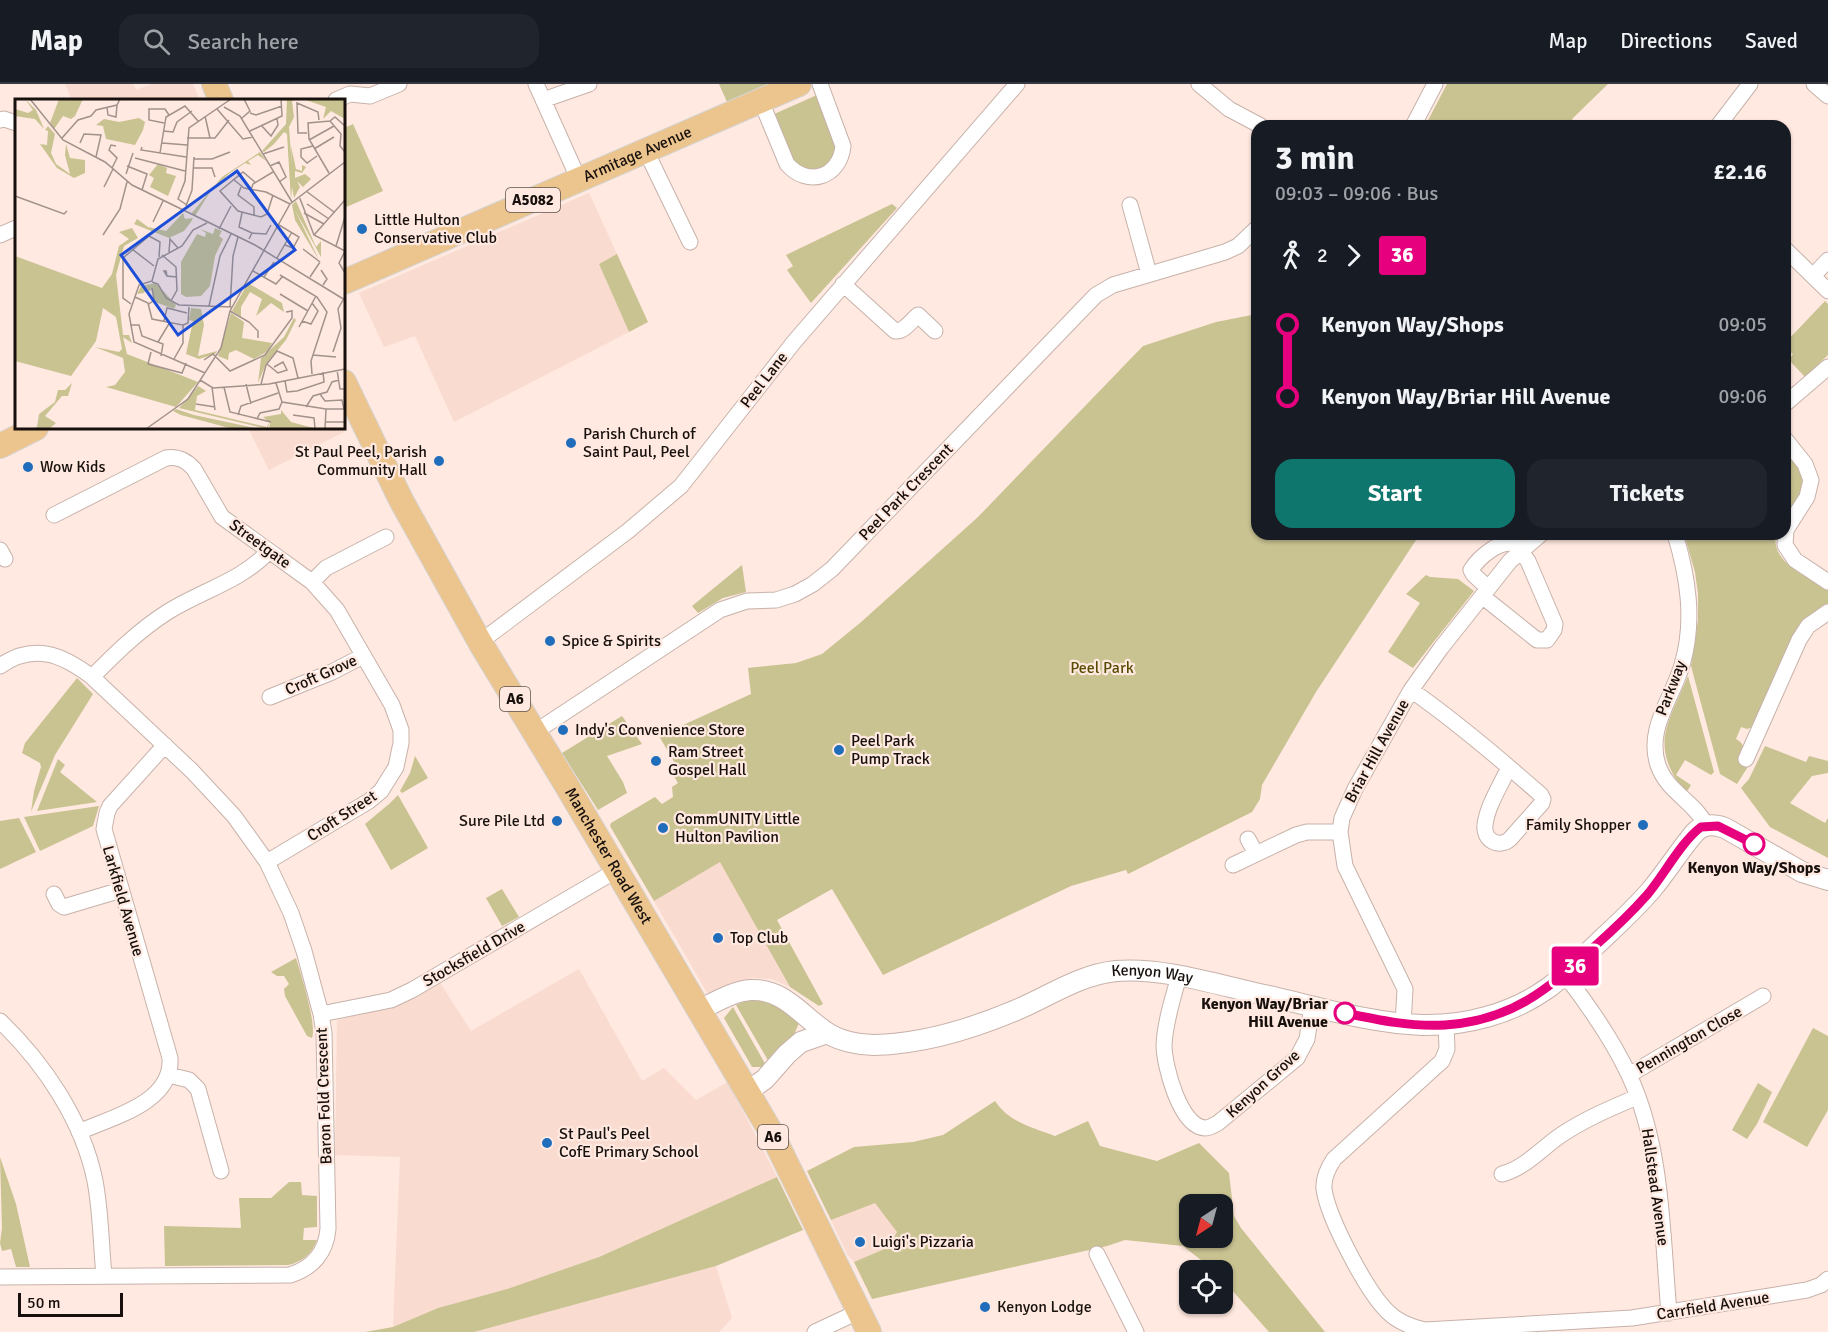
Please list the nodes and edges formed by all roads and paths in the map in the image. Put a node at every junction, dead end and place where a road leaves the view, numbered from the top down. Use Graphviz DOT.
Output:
graph roads {
  1 [pos="214,84"];
  2 [pos="399,84"];
  3 [pos="536,84"];
  4 [pos="589,84"];
  5 [pos="800,84"];
  6 [pos="820,84"];
  7 [pos="1017,84"];
  8 [pos="1198,84"];
  9 [pos="1435,84"];
  10 [pos="1750,84"];
  11 [pos="1814,84"];
  12 [pos="1828,96"];
  13 [pos="221,99"];
  14 [pos="338,99"];
  15 [pos="543,100"];
  16 [pos="760,101"];
  17 [pos="1416,120"];
  18 [pos="1723,120"];
  19 [pos="1251,121"];
  20 [pos="646,151"];
  21 [pos="579,180"];
  22 [pos="1130,204"];
  23 [pos="15,228"];
  24 [pos="1251,234"];
  25 [pos="0,236"];
  26 [pos="690,242"];
  27 [pos="1791,255"];
  28 [pos="1828,260"];
  29 [pos="1149,274"];
  30 [pos="1813,276"];
  31 [pos="345,282"];
  32 [pos="843,284"];
  33 [pos="1828,291"];
  34 [pos="935,332"];
  35 [pos="1828,367"];
  36 [pos="345,384"];
  37 [pos="1791,399"];
  38 [pos="34,429"];
  39 [pos="0,446"];
  40 [pos="1791,447"];
  41 [pos="65,514"];
  42 [pos="1791,522"];
  43 [pos="386,537"];
  44 [pos="1534,540"];
  45 [pos="1677,540"];
  46 [pos="1785,540"];
  47 [pos="269,550"];
  48 [pos="1521,550"];
  49 [pos="312,582"];
  50 [pos="1828,582"];
  51 [pos="1485,592"];
  52 [pos="1828,612"];
  53 [pos="480,642"];
  54 [pos="363,656"];
  55 [pos="0,666"];
  56 [pos="92,677"];
  57 [pos="1411,690"];
  58 [pos="274,692"];
  59 [pos="535,732"];
  60 [pos="165,745"];
  61 [pos="1746,759"];
  62 [pos="1509,767"];
  63 [pos="1707,825"];
  64 [pos="1340,832"];
  65 [pos="1248,839"];
  66 [pos="1256,854"];
  67 [pos="267,862"];
  68 [pos="1233,865"];
  69 [pos="617,870"];
  70 [pos="1828,880"];
  71 [pos="121,890"];
  72 [pos="54,894"];
  73 [pos="1565,975"];
  74 [pos="1179,976"];
  75 [pos="1752,998"];
  76 [pos="1312,1006"];
  77 [pos="699,1010"];
  78 [pos="321,1014"];
  79 [pos="1403,1024"];
  80 [pos="1446,1024"];
  81 [pos="2,1027"];
  82 [pos="827,1033"];
  83 [pos="169,1075"];
  84 [pos="1629,1075"];
  85 [pos="747,1092"];
  86 [pos="1637,1097"];
  87 [pos="79,1132"];
  88 [pos="221,1171"];
  89 [pos="1502,1174"];
  90 [pos="1097,1254"];
  91 [pos="104,1276"];
  92 [pos="0,1277"];
  93 [pos="1828,1279"];
  94 [pos="1669,1313"];
  95 [pos="865,1322"];
  96 [pos="1446,1330"];
  97 [pos="815,1332"];
  98 [pos="1136,1332"];
  1 -- 13 [label="main road"];
  2 -- 14 [label="street"];
  3 -- 15 [label="street"];
  4 -- 15 [label="street"];
  5 -- 16 [label="main road, Armitage Avenue / A5082"];
  6 -- 16 [label="street"];
  7 -- 32 [label="street, Peel Lane"];
  8 -- 19 [label="street"];
  9 -- 17 [label="street"];
  10 -- 18 [label="street"];
  11 -- 12 [label="street"];
  15 -- 21 [label="street"];
  16 -- 20 [label="main road, Armitage Avenue / A5082"];
  20 -- 21 [label="main road, Armitage Avenue / A5082"];
  20 -- 26 [label="street"];
  21 -- 31 [label="main road, Armitage Avenue / A5082"];
  22 -- 29 [label="street"];
  23 -- 25 [label="street"];
  24 -- 29 [label="street, Peel Park Crescent"];
  27 -- 30 [label="street"];
  28 -- 30 [label="street"];
  29 -- 59 [label="street, Peel Park Crescent"];
  30 -- 33 [label="street"];
  32 -- 34 [label="street"];
  32 -- 53 [label="street, Peel Lane"];
  35 -- 37 [label="street"];
  36 -- 53 [label="main road, Manchester Road West / A6"];
  38 -- 39 [label="main road"];
  40 -- 42 [label="street"];
  41 -- 47 [label="street, Streetgate"];
  43 -- 49 [label="street"];
  44 -- 48 [label="street, Briar Hill Avenue"];
  45 -- 63 [label="street, Parkway"];
  46 -- 50 [label="street"];
  47 -- 49 [label="street, Streetgate"];
  47 -- 56 [label="street"];
  48 -- 51 [label="street, Briar Hill Avenue"];
  48 -- 51 [label="street"];
  48 -- 51 [label="street"];
  49 -- 54 [label="street, Streetgate"];
  51 -- 57 [label="street, Briar Hill Avenue"];
  52 -- 61 [label="street"];
  53 -- 59 [label="main road, Manchester Road West / A6"];
  54 -- 58 [label="street, Croft Grove"];
  54 -- 67 [label="street, Croft Street"];
  55 -- 56 [label="street, Baron Fold Crescent"];
  56 -- 60 [label="street, Baron Fold Crescent"];
  57 -- 62 [label="street"];
  57 -- 64 [label="street, Briar Hill Avenue"];
  59 -- 69 [label="main road, Manchester Road West / A6"];
  60 -- 67 [label="street, Baron Fold Crescent"];
  60 -- 71 [label="street, Larkfield Avenue"];
  62 -- 62 [label="street"];
  63 -- 70 [label="street"];
  63 -- 73 [label="street, Kenyon Way"];
  64 -- 66 [label="street"];
  64 -- 79 [label="street, Briar Hill Avenue"];
  65 -- 66 [label="street"];
  66 -- 68 [label="street"];
  67 -- 78 [label="street, Baron Fold Crescent"];
  69 -- 77 [label="main road, Manchester Road West / A6"];
  69 -- 78 [label="street, Stocksfield Drive"];
  71 -- 72 [label="street"];
  71 -- 83 [label="street, Larkfield Avenue"];
  73 -- 80 [label="street, Kenyon Way"];
  73 -- 84 [label="street, Hallstead Avenue"];
  74 -- 76 [label="street, Kenyon Way"];
  74 -- 76 [label="street, Kenyon Grove"];
  74 -- 82 [label="street, Kenyon Way"];
  75 -- 84 [label="street, Pennington Close"];
  76 -- 79 [label="street, Kenyon Way"];
  77 -- 82 [label="street, Kenyon Way"];
  77 -- 85 [label="main road, Manchester Road West / A6"];
  78 -- 91 [label="street, Baron Fold Crescent"];
  79 -- 80 [label="street, Kenyon Way"];
  80 -- 96 [label="street, Carrfield Avenue"];
  81 -- 87 [label="street"];
  82 -- 85 [label="street"];
  83 -- 87 [label="street"];
  83 -- 88 [label="street"];
  84 -- 86 [label="street, Hallstead Avenue"];
  85 -- 95 [label="main road, Manchester Road West / A6"];
  86 -- 89 [label="street"];
  86 -- 94 [label="street, Hallstead Avenue"];
  87 -- 91 [label="street"];
  90 -- 98 [label="street"];
  91 -- 92 [label="street, Baron Fold Crescent"];
  93 -- 94 [label="street, Carrfield Avenue"];
  94 -- 96 [label="street, Carrfield Avenue"];
  95 -- 97 [label="street"];
}
